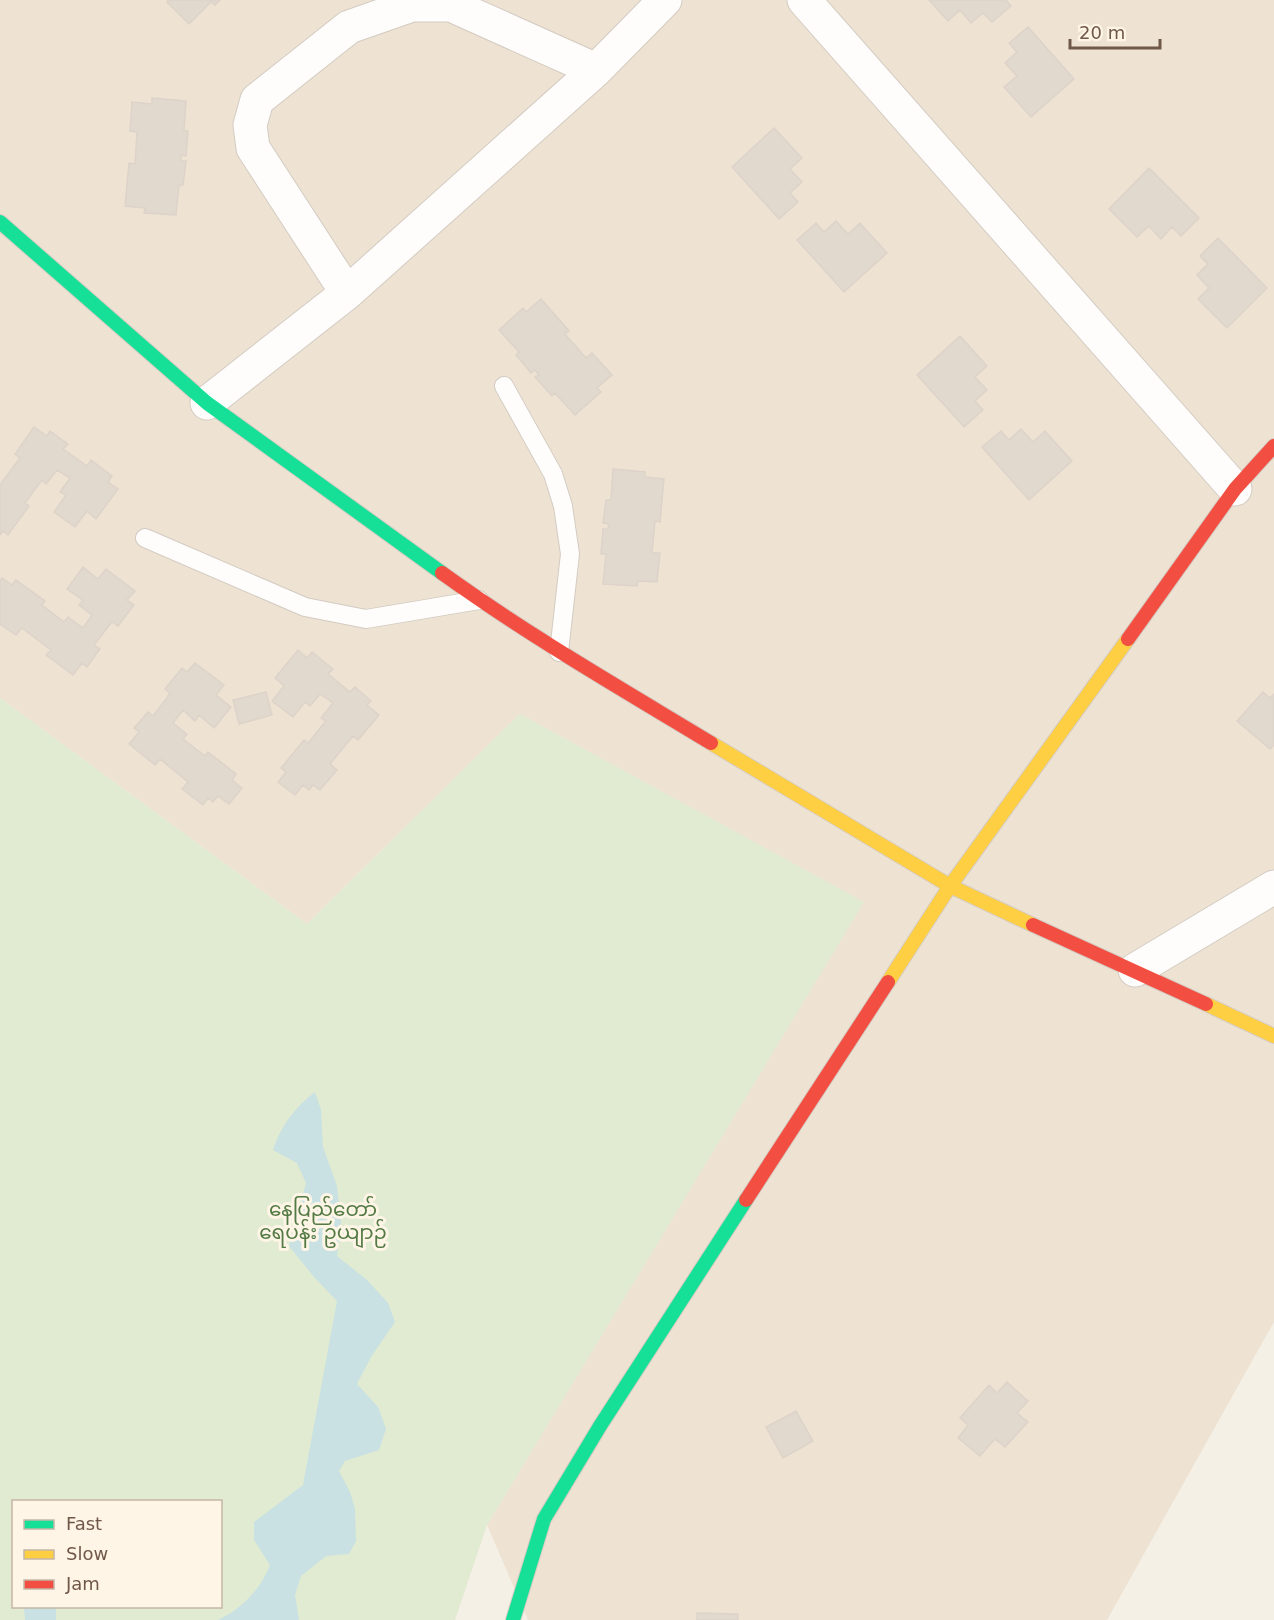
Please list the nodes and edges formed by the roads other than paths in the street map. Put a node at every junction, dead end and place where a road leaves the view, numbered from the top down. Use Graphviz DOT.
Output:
graph roads {
  1 [pos="665,0"];
  2 [pos="804,0"];
  3 [pos="596,70"];
  4 [pos="0,222"];
  5 [pos="347,293"];
  6 [pos="504,386"];
  7 [pos="207,403"];
  8 [pos="1274,446"];
  9 [pos="1235,489"];
  10 [pos="145,538"];
  11 [pos="479,600"];
  12 [pos="558,652"];
  13 [pos="950,886"];
  14 [pos="1274,887"];
  15 [pos="1135,970"];
  16 [pos="1274,1036"];
  17 [pos="513,1620"];
  1 -- 3 [label="street"];
  2 -- 9 [label="street"];
  3 -- 5 [label="street"];
  3 -- 5 [label="street"];
  4 -- 7 [label="street"];
  5 -- 7 [label="street"];
  6 -- 12 [label="lane"];
  7 -- 11 [label="street"];
  8 -- 9 [label="street"];
  9 -- 13 [label="street"];
  10 -- 11 [label="lane"];
  11 -- 12 [label="street"];
  12 -- 13 [label="street"];
  13 -- 15 [label="street"];
  13 -- 17 [label="street"];
  14 -- 15 [label="street"];
  15 -- 16 [label="street"];
}
